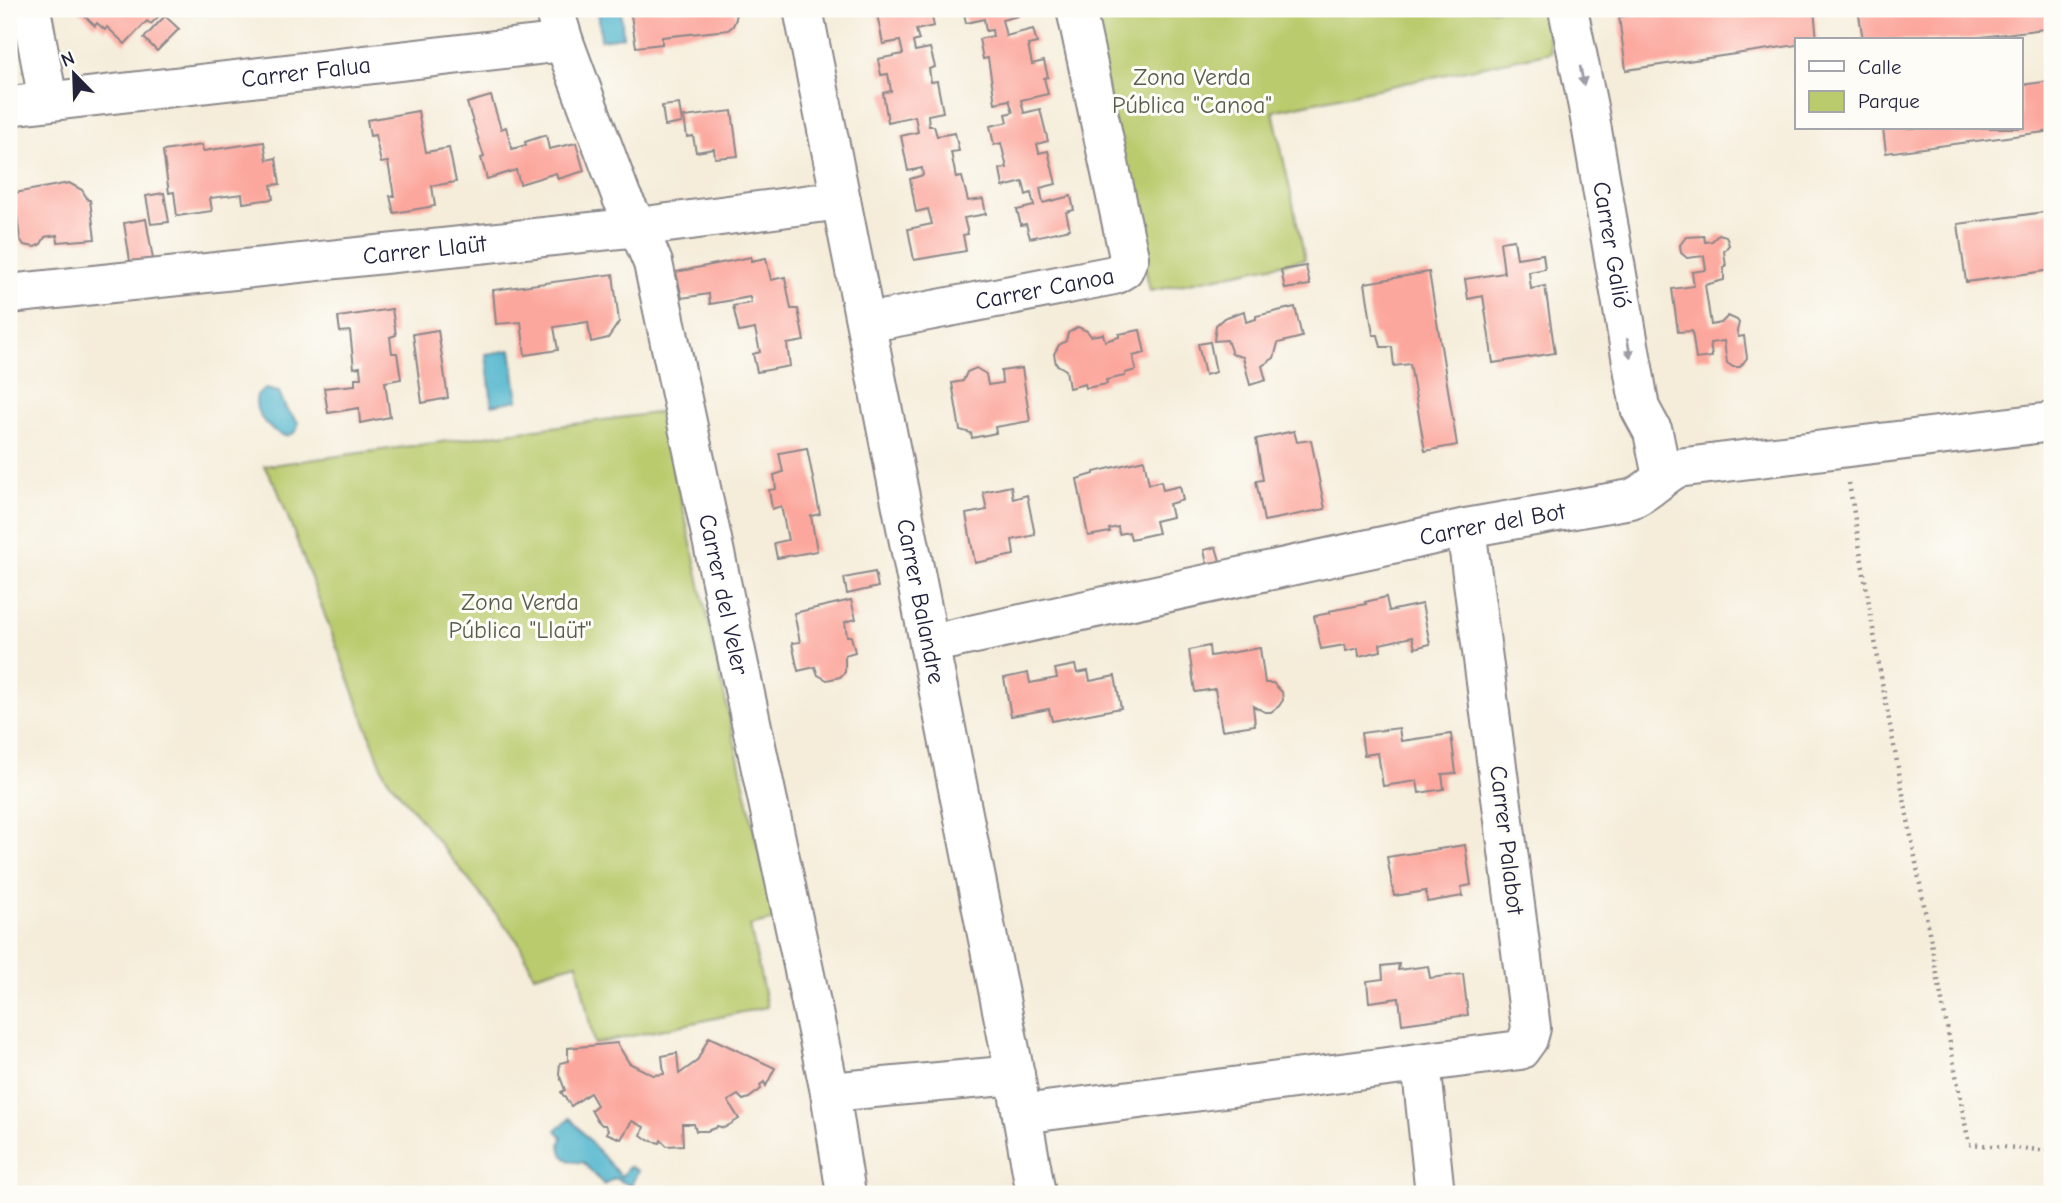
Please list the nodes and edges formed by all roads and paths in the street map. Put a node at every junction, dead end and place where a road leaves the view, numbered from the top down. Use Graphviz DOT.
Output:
graph roads {
  1 [pos="31,9"];
  2 [pos="803,9"];
  3 [pos="1076,9"];
  4 [pos="1568,9"];
  5 [pos="559,26"];
  6 [pos="48,101"];
  7 [pos="9,106"];
  8 [pos="841,200"];
  9 [pos="638,227"];
  10 [pos="9,294"];
  11 [pos="866,323"];
  12 [pos="2052,422"];
  13 [pos="1843,449"];
  14 [pos="1661,477"];
  15 [pos="1466,528"];
  16 [pos="929,644"];
  17 [pos="1421,1063"];
  18 [pos="1015,1075"];
  19 [pos="830,1092"];
  20 [pos="1022,1114"];
  21 [pos="2052,1151"];
  22 [pos="846,1194"];
  23 [pos="1036,1194"];
  24 [pos="1435,1194"];
  1 -- 6 [label="street"];
  2 -- 8 [label="street, Carrer Balandre"];
  3 -- 11 [label="street, Carrer Canoa"];
  4 -- 14 [label="street, Carrer Galió, one-way"];
  5 -- 6 [label="street, Carrer Falua"];
  5 -- 9 [label="street, Carrer del Veler"];
  6 -- 7 [label="street, Carrer Falua"];
  8 -- 9 [label="street, Carrer Llaüt"];
  8 -- 11 [label="street, Carrer Balandre"];
  9 -- 10 [label="street, Carrer Llaüt"];
  9 -- 19 [label="street, Carrer del Veler"];
  11 -- 16 [label="street, Carrer Balandre"];
  12 -- 13 [label="street, Carrer del Bot"];
  13 -- 14 [label="street, Carrer del Bot"];
  13 -- 21 [label="path"];
  14 -- 15 [label="street, Carrer del Bot"];
  15 -- 16 [label="street, Carrer del Bot"];
  15 -- 17 [label="street, Carrer Palabot"];
  16 -- 18 [label="street, Carrer Balandre"];
  17 -- 20 [label="street, Carrer Palabot"];
  17 -- 24 [label="street"];
  18 -- 19 [label="street"];
  18 -- 20 [label="street, Carrer Balandre"];
  19 -- 22 [label="street, Carrer del Veler"];
  20 -- 23 [label="street, Carrer Balandre"];
}
